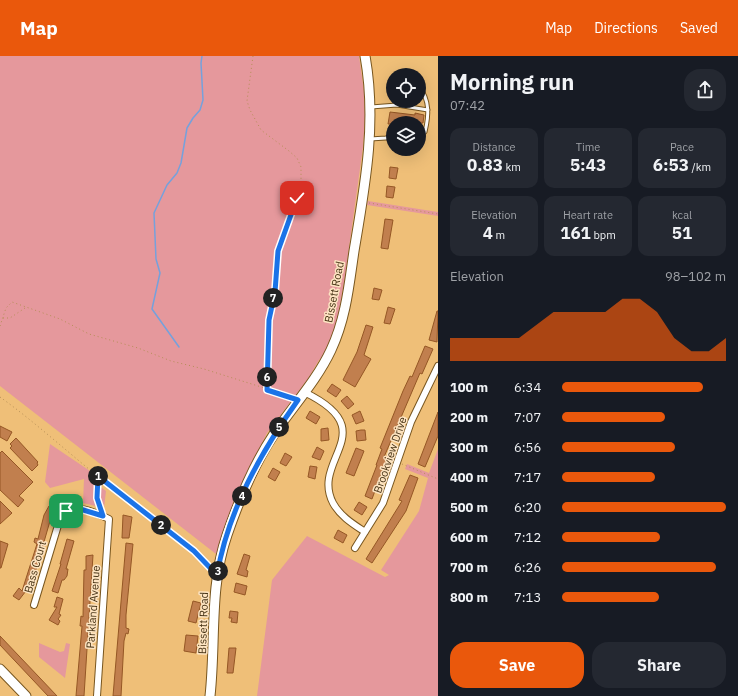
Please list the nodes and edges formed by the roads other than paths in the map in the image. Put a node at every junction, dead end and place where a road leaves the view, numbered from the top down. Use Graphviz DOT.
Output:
graph roads {
  1 [pos="365,56"];
  2 [pos="426,99"];
  3 [pos="371,108"];
  4 [pos="428,110"];
  5 [pos="426,128"];
  6 [pos="386,138"];
  7 [pos="370,139"];
  8 [pos="438,366"];
  9 [pos="301,396"];
  10 [pos="106,518"];
  11 [pos="365,532"];
  12 [pos="355,548"];
  13 [pos="34,605"];
  14 [pos="0,669"];
  15 [pos="26,696"];
  16 [pos="97,696"];
  17 [pos="210,696"];
  1 -- 3 [label="main road, Bissett Road"];
  2 -- 4 [label="lane"];
  3 -- 4 [label="lane"];
  3 -- 7 [label="main road, Bissett Road"];
  4 -- 5 [label="lane"];
  6 -- 7 [label="lane"];
  7 -- 9 [label="main road, Bissett Road"];
  8 -- 11 [label="street, Brookview Drive"];
  9 -- 11 [label="street"];
  9 -- 17 [label="main road, Bissett Road"];
  10 -- 13 [label="street, Bass Court"];
  10 -- 16 [label="street, Parkland Avenue"];
  11 -- 12 [label="street, Brookview Drive"];
  14 -- 15 [label="main road"];
}
